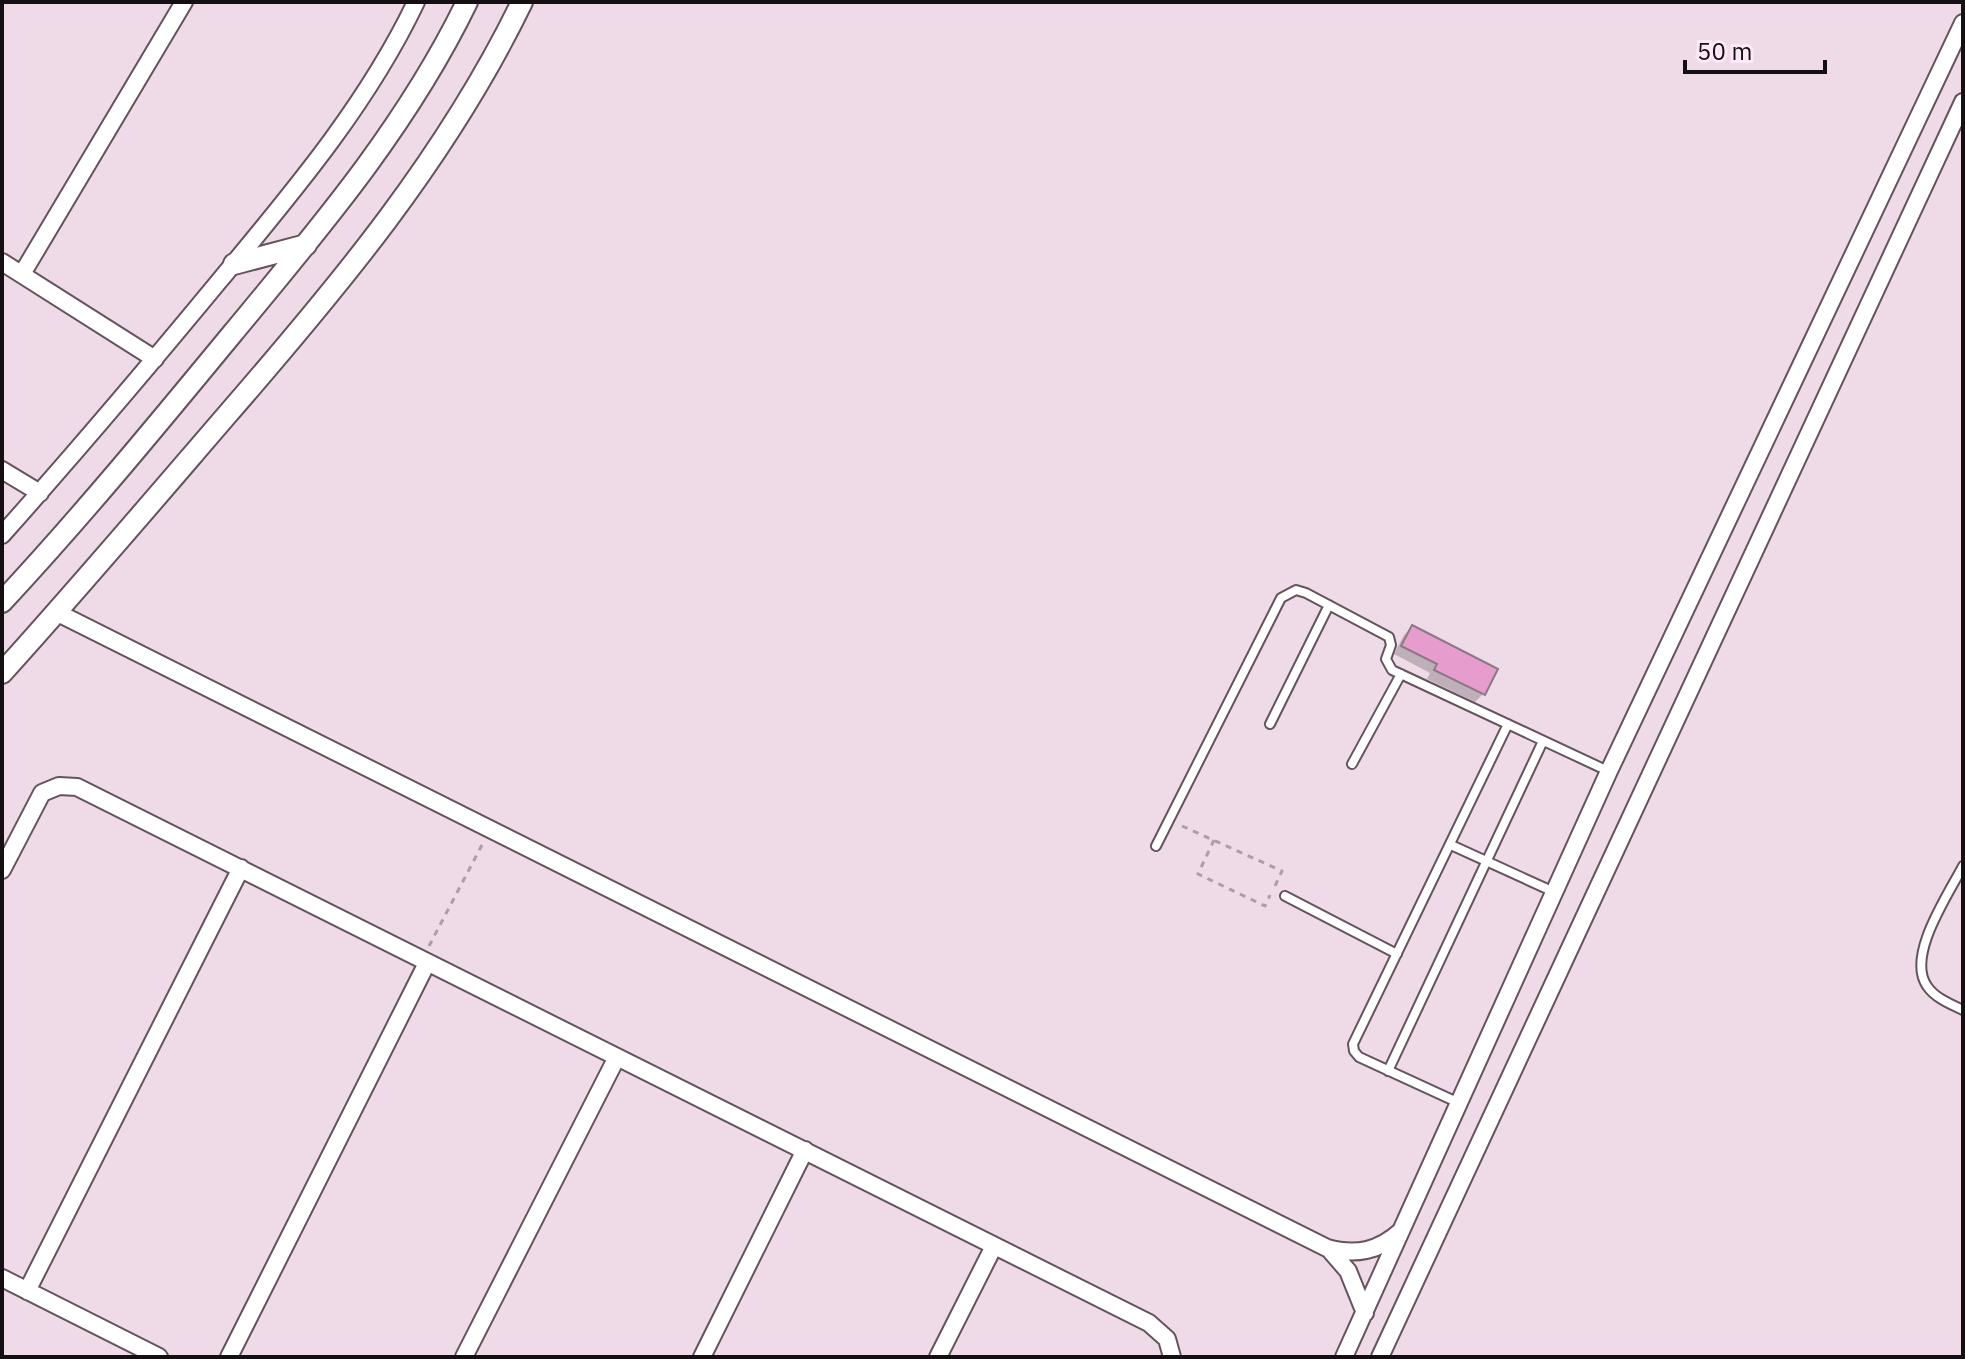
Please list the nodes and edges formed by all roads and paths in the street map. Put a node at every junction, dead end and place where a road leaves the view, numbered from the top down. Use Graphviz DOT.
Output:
graph roads {
  1 [pos="184,2"];
  2 [pos="416,2"];
  3 [pos="467,2"];
  4 [pos="522,2"];
  5 [pos="1963,23"];
  6 [pos="1963,102"];
  7 [pos="306,245"];
  8 [pos="2,262"];
  9 [pos="234,264"];
  10 [pos="22,274"];
  11 [pos="155,359"];
  12 [pos="2,470"];
  13 [pos="40,493"];
  14 [pos="2,535"];
  15 [pos="2,602"];
  16 [pos="1329,605"];
  17 [pos="56,612"];
  18 [pos="2,673"];
  19 [pos="1401,674"];
  20 [pos="1270,724"];
  21 [pos="1508,724"];
  22 [pos="1543,741"];
  23 [pos="1352,764"];
  24 [pos="1609,771"];
  25 [pos="1169,820"];
  26 [pos="490,829"];
  27 [pos="1214,840"];
  28 [pos="1451,845"];
  29 [pos="1156,846"];
  30 [pos="1488,862"];
  31 [pos="1963,866"];
  32 [pos="241,868"];
  33 [pos="2,870"];
  34 [pos="1554,892"];
  35 [pos="1285,896"];
  36 [pos="1397,954"];
  37 [pos="424,962"];
  38 [pos="1963,1010"];
  39 [pos="617,1057"];
  40 [pos="1388,1071"];
  41 [pos="1459,1103"];
  42 [pos="805,1150"];
  43 [pos="1401,1231"];
  44 [pos="994,1246"];
  45 [pos="1327,1248"];
  46 [pos="2,1278"];
  47 [pos="27,1291"];
  48 [pos="1365,1313"];
  49 [pos="159,1357"];
  50 [pos="229,1357"];
  51 [pos="464,1357"];
  52 [pos="702,1357"];
  53 [pos="938,1357"];
  54 [pos="1172,1357"];
  55 [pos="1344,1357"];
  56 [pos="1380,1357"];
  1 -- 10 [label="street"];
  2 -- 9 [label="street"];
  3 -- 7 [label="street"];
  4 -- 17 [label="street"];
  5 -- 24 [label="street"];
  6 -- 56 [label="street"];
  7 -- 9 [label="street"];
  7 -- 15 [label="street"];
  8 -- 10 [label="street"];
  9 -- 11 [label="street"];
  10 -- 11 [label="street"];
  11 -- 13 [label="street"];
  12 -- 13 [label="street"];
  13 -- 14 [label="street"];
  16 -- 19 [label="lane"];
  16 -- 20 [label="lane"];
  16 -- 25 [label="lane"];
  17 -- 18 [label="street"];
  17 -- 26 [label="street"];
  19 -- 21 [label="lane"];
  19 -- 23 [label="lane"];
  21 -- 22 [label="lane"];
  21 -- 28 [label="lane"];
  22 -- 24 [label="lane"];
  22 -- 30 [label="lane"];
  24 -- 34 [label="street"];
  25 -- 27 [label="path"];
  25 -- 29 [label="lane"];
  26 -- 37 [label="path"];
  26 -- 45 [label="street"];
  27 -- 27 [label="path"];
  28 -- 30 [label="lane"];
  28 -- 36 [label="lane"];
  30 -- 34 [label="lane"];
  30 -- 40 [label="lane"];
  31 -- 38 [label="lane"];
  32 -- 33 [label="street"];
  32 -- 37 [label="street"];
  32 -- 47 [label="street"];
  34 -- 41 [label="street"];
  35 -- 36 [label="lane"];
  36 -- 40 [label="lane"];
  37 -- 39 [label="street"];
  37 -- 50 [label="street"];
  39 -- 42 [label="street"];
  39 -- 51 [label="street"];
  40 -- 41 [label="lane"];
  41 -- 43 [label="street"];
  42 -- 44 [label="street"];
  42 -- 52 [label="street"];
  43 -- 45 [label="street"];
  43 -- 48 [label="street"];
  44 -- 53 [label="street"];
  44 -- 54 [label="street"];
  45 -- 48 [label="street"];
  46 -- 47 [label="street"];
  47 -- 49 [label="street"];
  48 -- 55 [label="street"];
}
